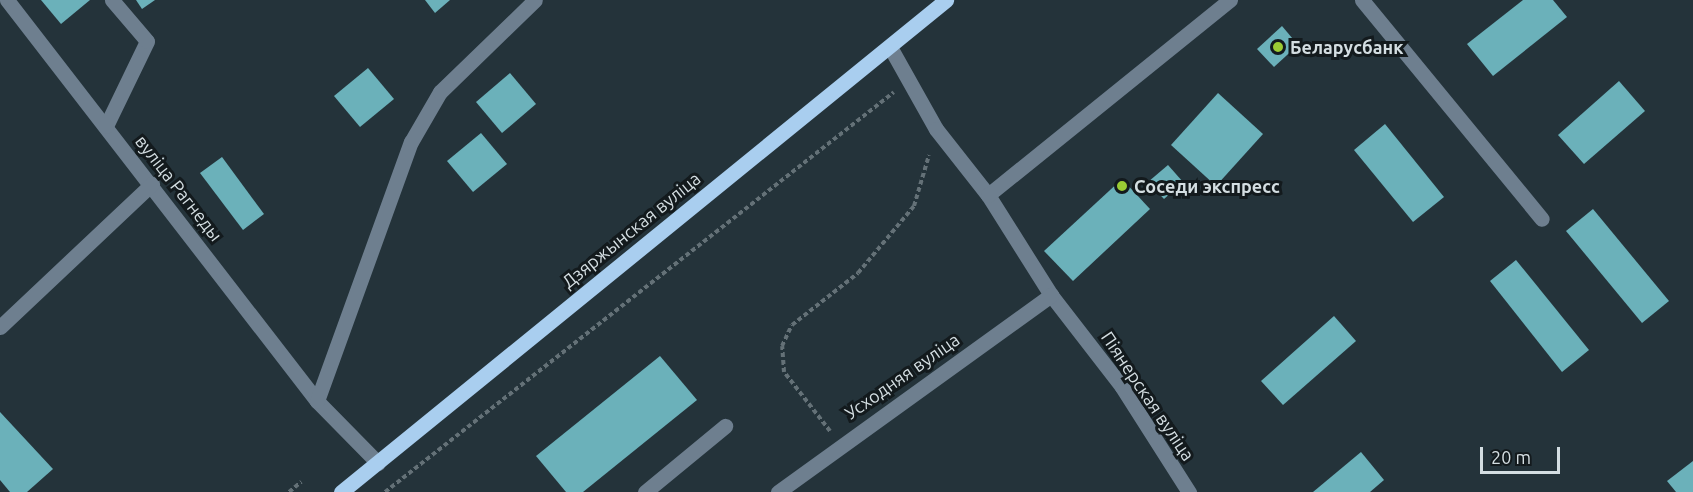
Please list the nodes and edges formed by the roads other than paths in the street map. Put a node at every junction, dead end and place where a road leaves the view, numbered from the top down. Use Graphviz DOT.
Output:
graph roads {
  1 [pos="7,0"];
  2 [pos="112,0"];
  3 [pos="535,0"];
  4 [pos="1230,0"];
  5 [pos="1362,0"];
  6 [pos="941,2"];
  7 [pos="890,47"];
  8 [pos="106,126"];
  9 [pos="152,184"];
  10 [pos="988,195"];
  11 [pos="1542,219"];
  12 [pos="1051,295"];
  13 [pos="0,327"];
  14 [pos="317,401"];
  15 [pos="725,426"];
  16 [pos="378,463"];
  17 [pos="341,492"];
  18 [pos="645,492"];
  19 [pos="778,492"];
  20 [pos="1189,492"];
  1 -- 8 [label="street, вуліца Рагнеды"];
  2 -- 8 [label="street"];
  3 -- 14 [label="street"];
  4 -- 10 [label="street"];
  5 -- 11 [label="street"];
  6 -- 7 [label="main road, Дзяржынская вуліца"];
  7 -- 10 [label="street, Піянерская вуліца"];
  7 -- 16 [label="main road, Дзяржынская вуліца"];
  8 -- 9 [label="street, вуліца Рагнеды"];
  9 -- 13 [label="street"];
  9 -- 14 [label="street, вуліца Рагнеды"];
  10 -- 12 [label="street, Піянерская вуліца"];
  12 -- 19 [label="street, Усходняя вуліца"];
  12 -- 20 [label="street, Піянерская вуліца"];
  14 -- 16 [label="street, вуліца Рагнеды"];
  15 -- 18 [label="street"];
  16 -- 17 [label="main road, Дзяржынская вуліца"];
}
